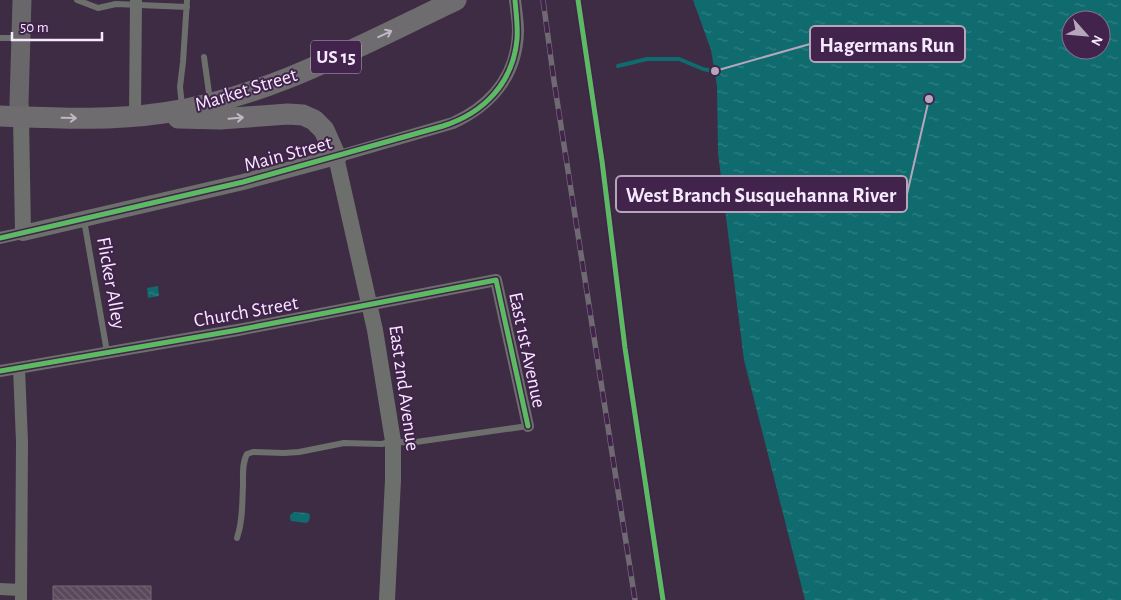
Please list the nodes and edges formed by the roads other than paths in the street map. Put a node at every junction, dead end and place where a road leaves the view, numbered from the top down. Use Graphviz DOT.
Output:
graph roads {
  1 [pos="22,0"];
  2 [pos="77,0"];
  3 [pos="456,0"];
  4 [pos="515,0"];
  5 [pos="136,2"];
  6 [pos="187,3"];
  7 [pos="0,38"];
  8 [pos="21,38"];
  9 [pos="204,56"];
  10 [pos="210,103"];
  11 [pos="183,110"];
  12 [pos="135,116"];
  13 [pos="10,117"];
  14 [pos="336,157"];
  15 [pos="84,219"];
  16 [pos="23,233"];
  17 [pos="0,238"];
  18 [pos="496,280"];
  19 [pos="368,304"];
  20 [pos="107,352"];
  21 [pos="18,368"];
  22 [pos="0,371"];
  23 [pos="528,426"];
  24 [pos="393,441"];
  25 [pos="237,538"];
  26 [pos="0,589"];
  27 [pos="21,595"];
  28 [pos="386,600"];
  1 -- 8 [label="main road"];
  2 -- 5 [label="lane"];
  10 -- 3 [label="highway, Market Street / US 15, one-way"];
  4 -- 14 [label="street, Main Street"];
  5 -- 6 [label="lane"];
  5 -- 12 [label="street"];
  6 -- 11 [label="lane"];
  7 -- 8 [label="lane"];
  8 -- 13 [label="main road"];
  9 -- 10 [label="lane"];
  10 -- 11 [label="highway, Market Street / US 15"];
  11 -- 12 [label="highway, Market Street / US 15"];
  13 -- 12 [label="highway, Market Street / US 15, one-way"];
  12 -- 14 [label="highway, one-way"];
  13 -- 16 [label="street"];
  14 -- 15 [label="street, Main Street"];
  14 -- 19 [label="street, East 2nd Avenue"];
  15 -- 16 [label="street, Main Street"];
  15 -- 20 [label="lane, Flicker Alley"];
  16 -- 17 [label="street, Main Street"];
  18 -- 19 [label="street, Church Street"];
  18 -- 23 [label="street, East 1st Avenue"];
  19 -- 20 [label="street, Church Street"];
  19 -- 24 [label="street, East 2nd Avenue"];
  20 -- 21 [label="street, Church Street"];
  21 -- 22 [label="street, Church Street"];
  21 -- 27 [label="street"];
  23 -- 24 [label="lane"];
  24 -- 25 [label="lane"];
  24 -- 28 [label="street, East 2nd Avenue"];
  26 -- 27 [label="street"];
}
